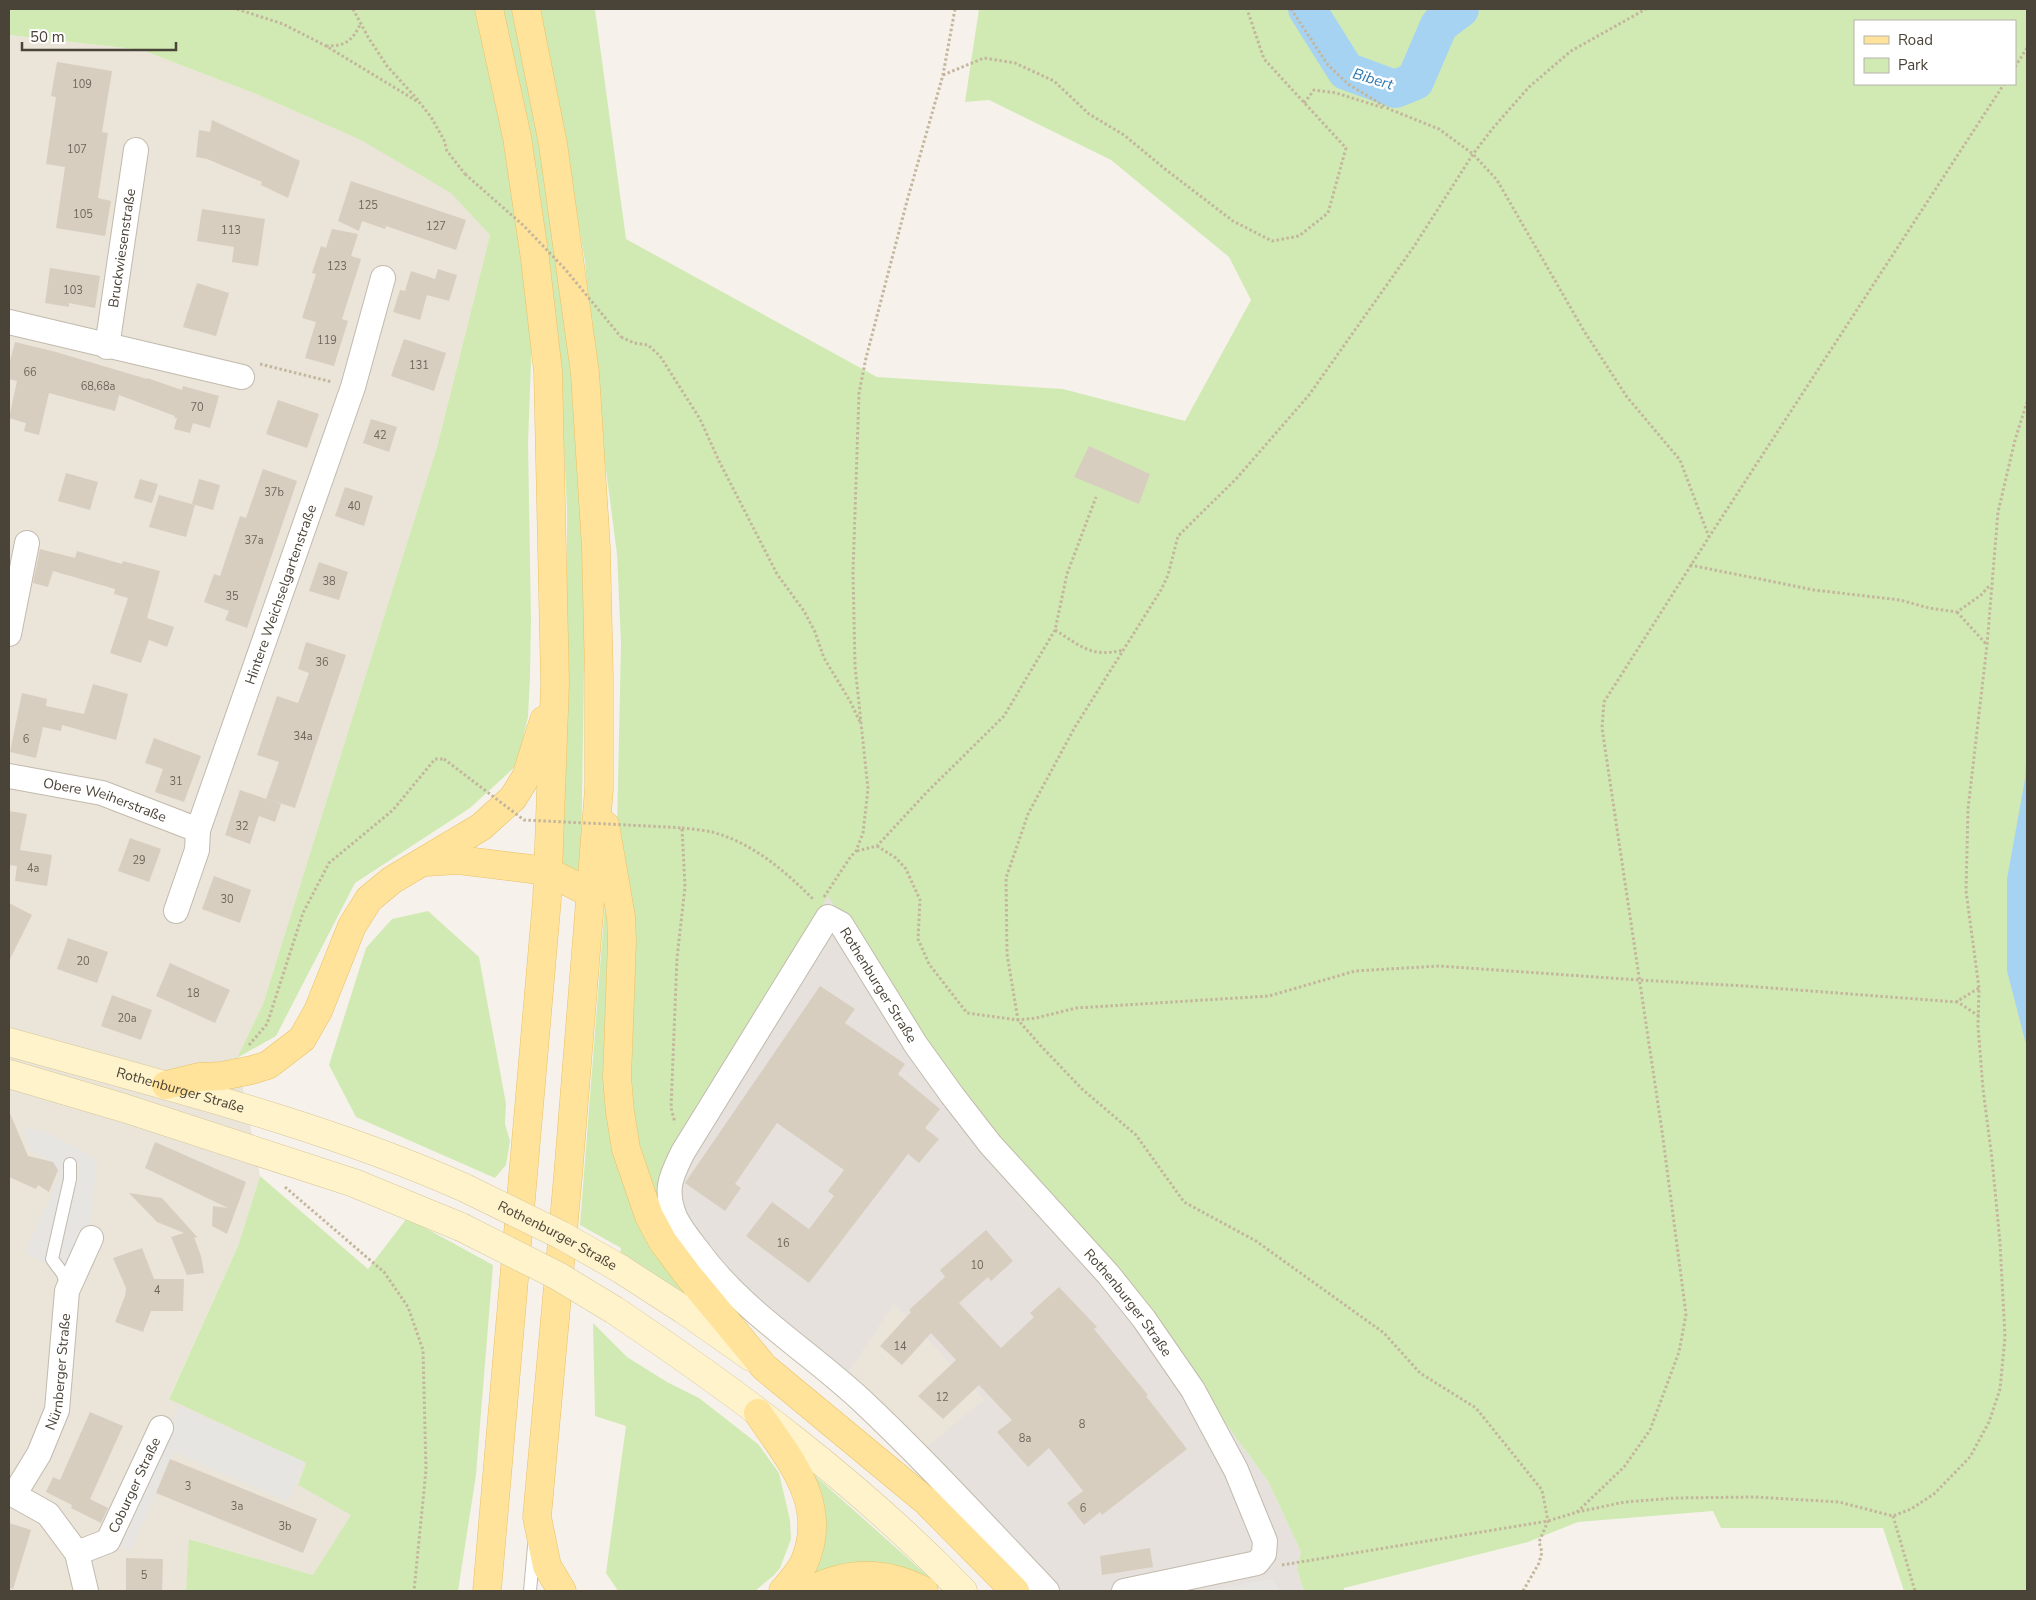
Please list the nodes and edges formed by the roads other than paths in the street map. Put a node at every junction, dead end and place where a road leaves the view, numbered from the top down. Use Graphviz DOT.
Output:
graph roads {
  1 [pos="489,9"];
  2 [pos="526,9"];
  3 [pos="136,150"];
  4 [pos="383,278"];
  5 [pos="9,322"];
  6 [pos="107,347"];
  7 [pos="242,377"];
  8 [pos="27,543"];
  9 [pos="9,634"];
  10 [pos="555,683"];
  11 [pos="9,776"];
  12 [pos="599,789"];
  13 [pos="198,830"];
  14 [pos="425,862"];
  15 [pos="547,872"];
  16 [pos="590,893"];
  17 [pos="176,911"];
  18 [pos="9,1042"];
  19 [pos="9,1074"];
  20 [pos="166,1085"];
  21 [pos="70,1164"];
  22 [pos="91,1238"];
  23 [pos="67,1290"];
  24 [pos="764,1366"];
  25 [pos="758,1413"];
  26 [pos="161,1428"];
  27 [pos="12,1494"];
  28 [pos="537,1517"];
  29 [pos="78,1553"];
  30 [pos="86,1591"];
  31 [pos="487,1591"];
  32 [pos="530,1591"];
  33 [pos="562,1591"];
  34 [pos="783,1591"];
  35 [pos="809,1591"];
  36 [pos="924,1591"];
  37 [pos="963,1591"];
  38 [pos="1015,1591"];
  39 [pos="1047,1591"];
  40 [pos="1124,1591"];
  1 -- 10 [label="main road"];
  2 -- 12 [label="main road"];
  3 -- 6 [label="street, Bruckwiesenstraße"];
  4 -- 13 [label="street, Hintere Weichselgartenstraße"];
  5 -- 6 [label="street"];
  6 -- 7 [label="street"];
  8 -- 9 [label="street"];
  10 -- 14 [label="main road"];
  10 -- 15 [label="main road"];
  11 -- 13 [label="street, Obere Weiherstraße"];
  12 -- 16 [label="main road"];
  12 -- 24 [label="main road"];
  13 -- 17 [label="street, Hintere Weichselgartenstraße"];
  14 -- 15 [label="main road"];
  14 -- 20 [label="main road"];
  15 -- 16 [label="main road"];
  15 -- 31 [label="main road"];
  16 -- 28 [label="main road"];
  18 -- 20 [label="main road, Rothenburger Straße"];
  19 -- 25 [label="main road, bridge"];
  20 -- 24 [label="main road, Rothenburger Straße, bridge"];
  21 -- 23 [label="lane"];
  22 -- 23 [label="street, Nürnberger Straße"];
  23 -- 27 [label="street, Nürnberger Straße"];
  24 -- 38 [label="main road, Rothenburger Straße"];
  25 -- 34 [label="main road"];
  25 -- 37 [label="main road"];
  26 -- 29 [label="street, Coburger Straße"];
  27 -- 29 [label="street"];
  28 -- 32 [label="lane"];
  28 -- 33 [label="main road"];
  29 -- 30 [label="street"];
  35 -- 36 [label="main road"];
  39 -- 40 [label="street, Rothenburger Straße"];
}
